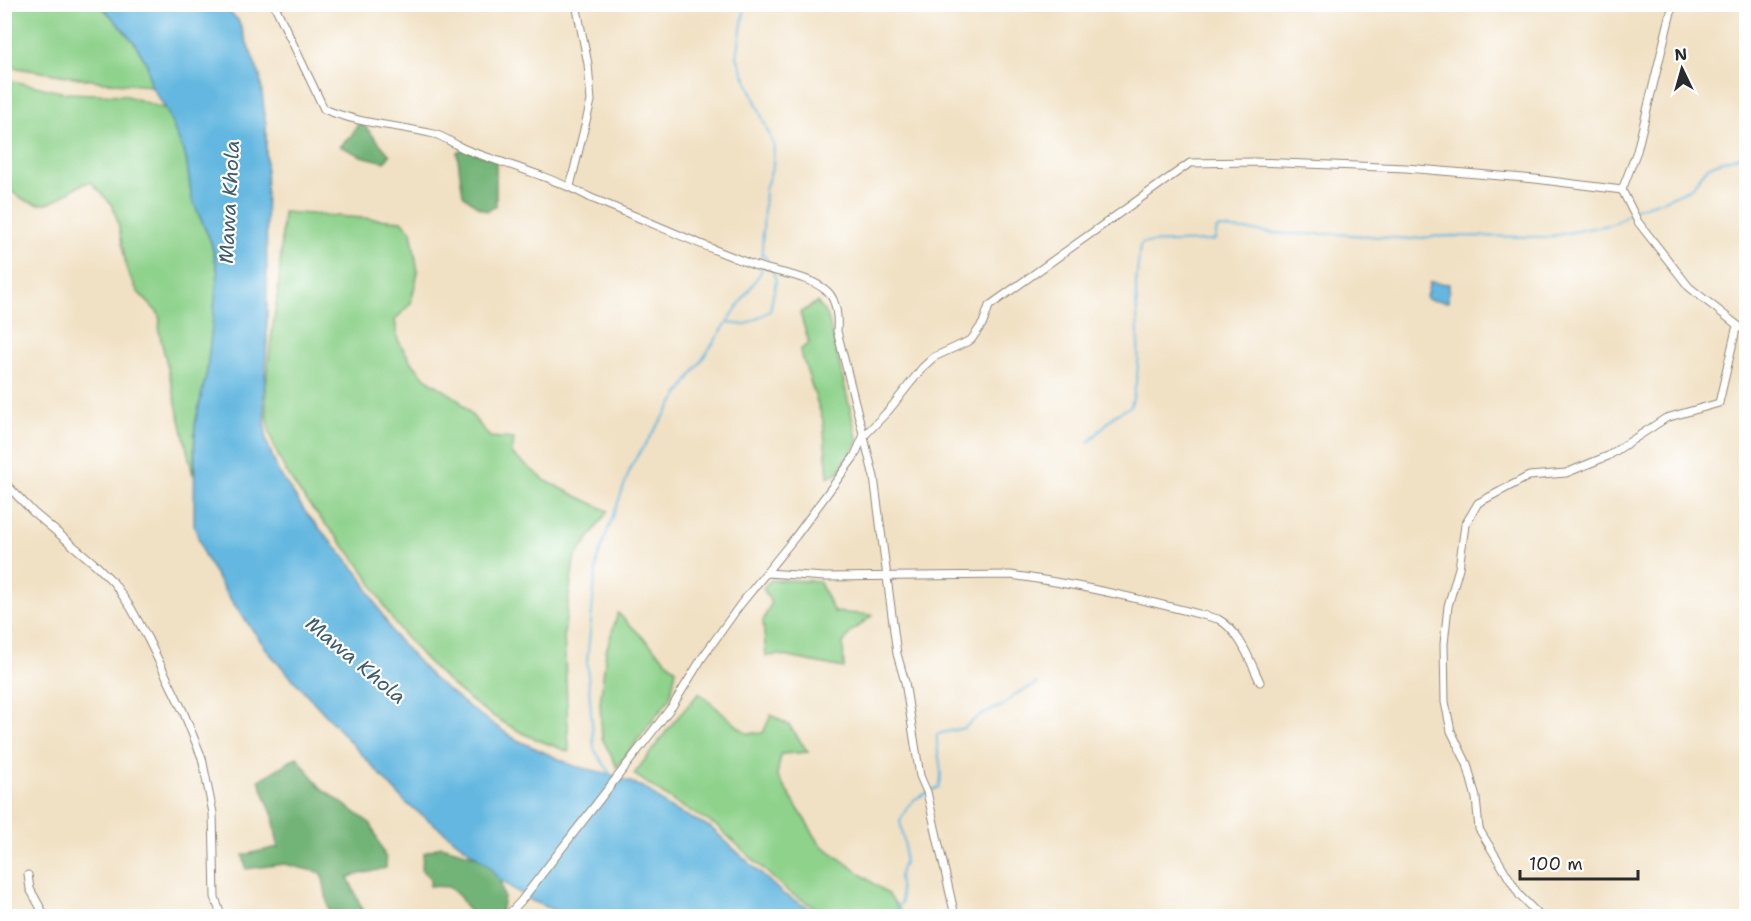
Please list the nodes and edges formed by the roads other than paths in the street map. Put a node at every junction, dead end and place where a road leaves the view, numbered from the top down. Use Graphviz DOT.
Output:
graph roads {
  1 [pos="274,4"];
  2 [pos="576,4"];
  3 [pos="1673,4"];
  4 [pos="570,186"];
  5 [pos="1622,190"];
  6 [pos="1737,325"];
  7 [pos="1746,332"];
  8 [pos="863,436"];
  9 [pos="4,482"];
  10 [pos="767,573"];
  11 [pos="886,576"];
  12 [pos="1260,682"];
  13 [pos="27,875"];
  14 [pos="45,916"];
  15 [pos="221,916"];
  16 [pos="507,916"];
  17 [pos="955,916"];
  18 [pos="1540,916"];
  1 -- 4 [label="street"];
  2 -- 4 [label="street"];
  3 -- 5 [label="street"];
  4 -- 8 [label="street"];
  5 -- 6 [label="street"];
  5 -- 8 [label="street"];
  6 -- 7 [label="street"];
  6 -- 18 [label="street"];
  8 -- 10 [label="street"];
  8 -- 11 [label="street"];
  9 -- 15 [label="street"];
  10 -- 11 [label="street"];
  10 -- 16 [label="street"];
  11 -- 12 [label="street"];
  11 -- 17 [label="street"];
  13 -- 14 [label="street"];
}
